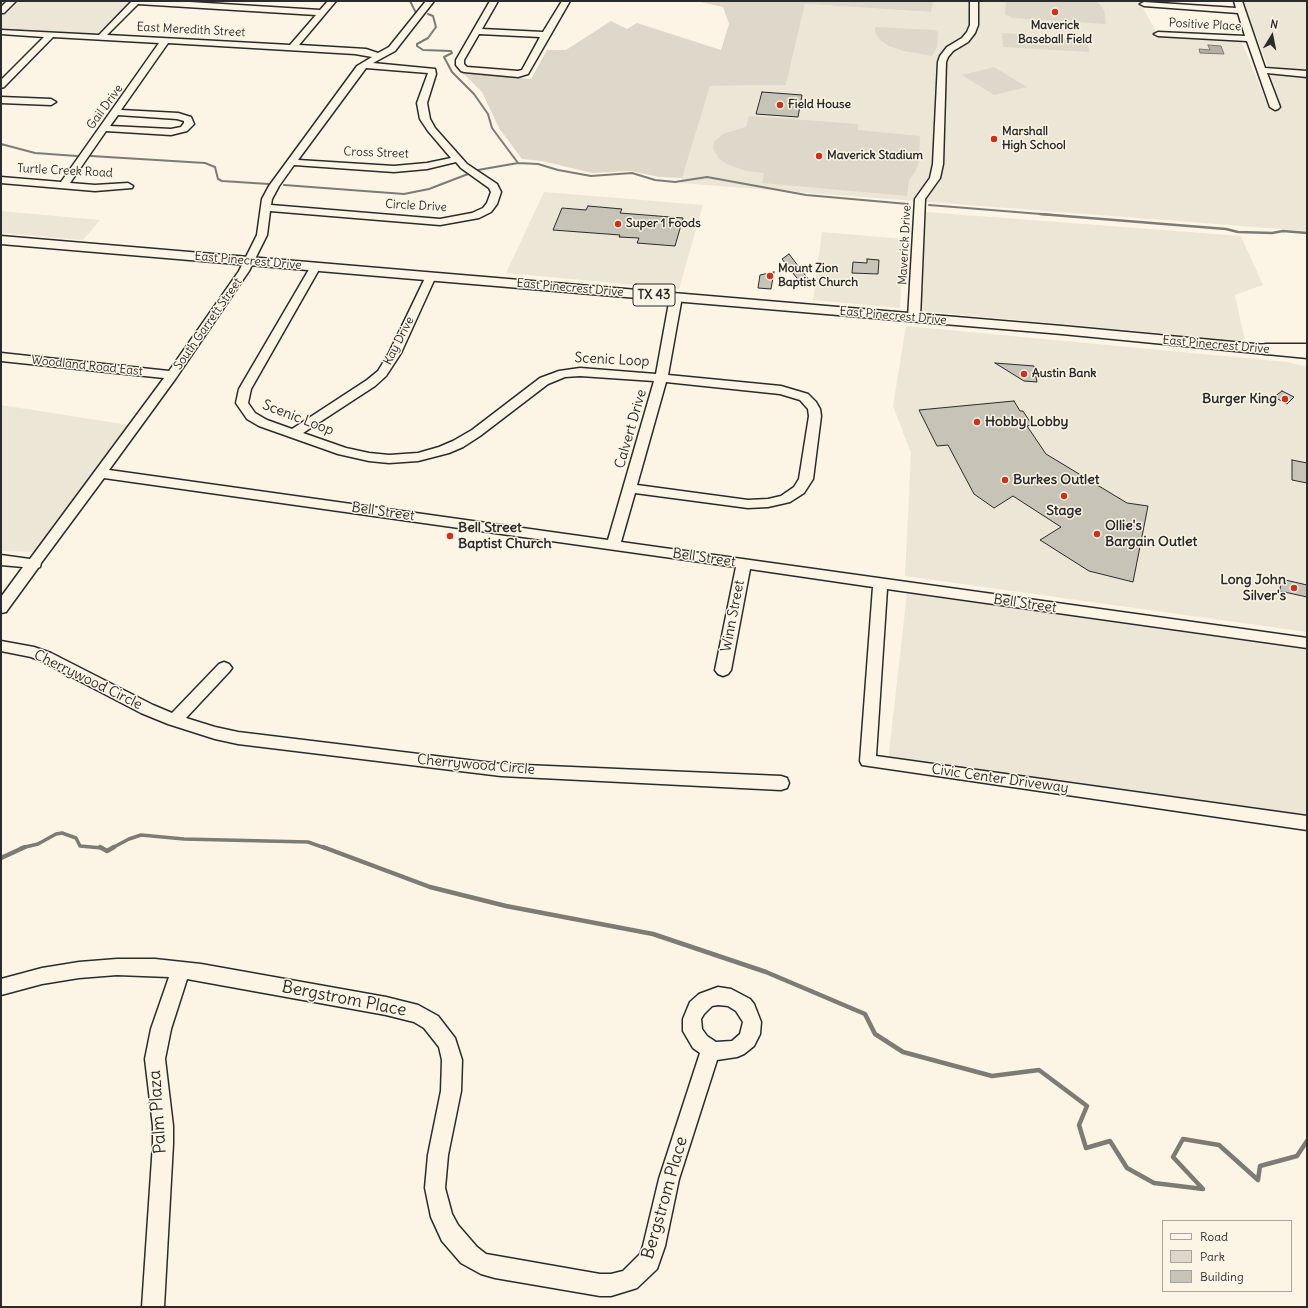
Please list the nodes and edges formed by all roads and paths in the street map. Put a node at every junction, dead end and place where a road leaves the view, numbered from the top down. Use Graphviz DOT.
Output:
graph roads {
  1 [pos="136,1"];
  2 [pos="332,1"];
  3 [pos="430,1"];
  4 [pos="494,1"];
  5 [pos="566,1"];
  6 [pos="974,1"];
  7 [pos="1238,1"];
  8 [pos="1,2"];
  9 [pos="11,2"];
  10 [pos="1144,4"];
  11 [pos="1,11"];
  12 [pos="1242,11"];
  13 [pos="321,13"];
  14 [pos="478,31"];
  15 [pos="1,32"];
  16 [pos="1158,34"];
  17 [pos="51,35"];
  18 [pos="546,35"];
  19 [pos="100,38"];
  20 [pos="1251,39"];
  21 [pos="165,41"];
  22 [pos="292,48"];
  23 [pos="379,56"];
  24 [pos="364,65"];
  25 [pos="1261,70"];
  26 [pos="1307,74"];
  27 [pos="1,85"];
  28 [pos="1,100"];
  29 [pos="51,102"];
  30 [pos="1275,107"];
  31 [pos="116,112"];
  32 [pos="104,128"];
  33 [pos="458,159"];
  34 [pos="292,162"];
  35 [pos="1,180"];
  36 [pos="63,186"];
  37 [pos="128,186"];
  38 [pos="265,208"];
  39 [pos="1,240"];
  40 [pos="249,261"];
  41 [pos="316,266"];
  42 [pos="431,276"];
  43 [pos="676,297"];
  44 [pos="914,318"];
  45 [pos="1307,349"];
  46 [pos="1272,350"];
  47 [pos="1307,354"];
  48 [pos="1,357"];
  49 [pos="1307,359"];
  50 [pos="172,375"];
  51 [pos="661,378"];
  52 [pos="293,434"];
  53 [pos="101,473"];
  54 [pos="629,488"];
  55 [pos="613,545"];
  56 [pos="1,560"];
  57 [pos="744,563"];
  58 [pos="34,564"];
  59 [pos="880,583"];
  60 [pos="1,608"];
  61 [pos="1307,644"];
  62 [pos="1,646"];
  63 [pos="224,668"];
  64 [pos="723,670"];
  65 [pos="174,720"];
  66 [pos="781,783"];
  67 [pos="1307,823"];
  68 [pos="181,969"];
  69 [pos="1,987"];
  70 [pos="711,1049"];
  71 [pos="153,1307"];
  1 -- 13 [label="street"];
  1 -- 19 [label="street"];
  2 -- 13 [label="street"];
  3 -- 23 [label="street, South Garrett Street"];
  4 -- 14 [label="street"];
  5 -- 18 [label="street"];
  6 -- 44 [label="street, Maverick Drive"];
  7 -- 12 [label="street"];
  8 -- 9 [label="street"];
  9 -- 11 [label="street"];
  10 -- 12 [label="street"];
  12 -- 20 [label="street"];
  13 -- 22 [label="street"];
  14 -- 18 [label="street"];
  14 -- 18 [label="street"];
  15 -- 17 [label="street, East Meredith Street"];
  16 -- 20 [label="street, Positive Place"];
  17 -- 19 [label="street, East Meredith Street"];
  17 -- 27 [label="street"];
  19 -- 21 [label="street, East Meredith Street"];
  20 -- 25 [label="street"];
  21 -- 22 [label="street, East Meredith Street"];
  21 -- 31 [label="street, Gail Drive"];
  22 -- 23 [label="street, East Meredith Street"];
  23 -- 24 [label="street, South Garrett Street"];
  24 -- 33 [label="street, Circle Drive"];
  24 -- 34 [label="street, South Garrett Street"];
  25 -- 26 [label="street"];
  25 -- 30 [label="street"];
  28 -- 29 [label="street"];
  31 -- 32 [label="street, Gail Drive"];
  31 -- 32 [label="street"];
  32 -- 36 [label="street, Gail Drive"];
  33 -- 34 [label="street, Cross Street"];
  33 -- 38 [label="street, Circle Drive"];
  34 -- 38 [label="street, South Garrett Street"];
  35 -- 36 [label="street, Turtle Creek Road"];
  36 -- 37 [label="street, Turtle Creek Road"];
  38 -- 40 [label="street, South Garrett Street"];
  39 -- 40 [label="main road, East Pinecrest Drive / TX 43"];
  40 -- 41 [label="main road, East Pinecrest Drive / TX 43"];
  40 -- 50 [label="street, South Garrett Street"];
  41 -- 42 [label="main road, East Pinecrest Drive / TX 43"];
  41 -- 52 [label="street, Scenic Loop"];
  42 -- 43 [label="main road, East Pinecrest Drive / TX 43"];
  42 -- 52 [label="street, Kay Drive"];
  43 -- 44 [label="main road, East Pinecrest Drive / TX 43"];
  43 -- 51 [label="street, Calvert Drive"];
  44 -- 46 [label="main road, East Pinecrest Drive / TX 43"];
  45 -- 46 [label="highway"];
  46 -- 47 [label="main road, East Pinecrest Drive / TX 43"];
  46 -- 49 [label="highway"];
  48 -- 50 [label="street, Woodland Road East"];
  50 -- 53 [label="street, South Garrett Street"];
  51 -- 52 [label="street, Scenic Loop"];
  51 -- 54 [label="street, Calvert Drive"];
  51 -- 54 [label="street, Scenic Loop"];
  53 -- 55 [label="street, Bell Street"];
  53 -- 58 [label="street, South Garrett Street"];
  54 -- 55 [label="street, Calvert Drive"];
  55 -- 57 [label="street, Bell Street"];
  56 -- 58 [label="street"];
  57 -- 59 [label="street, Bell Street"];
  57 -- 64 [label="street, Winn Street"];
  58 -- 60 [label="street, South Garrett Street"];
  59 -- 61 [label="street, Bell Street"];
  59 -- 67 [label="street, Civic Center Driveway"];
  62 -- 65 [label="street, Cherrywood Circle"];
  63 -- 65 [label="street"];
  65 -- 66 [label="street, Cherrywood Circle"];
  68 -- 69 [label="street, Bergstrom Place"];
  68 -- 70 [label="street, Bergstrom Place"];
  68 -- 71 [label="street, Palm Plaza"];
}
